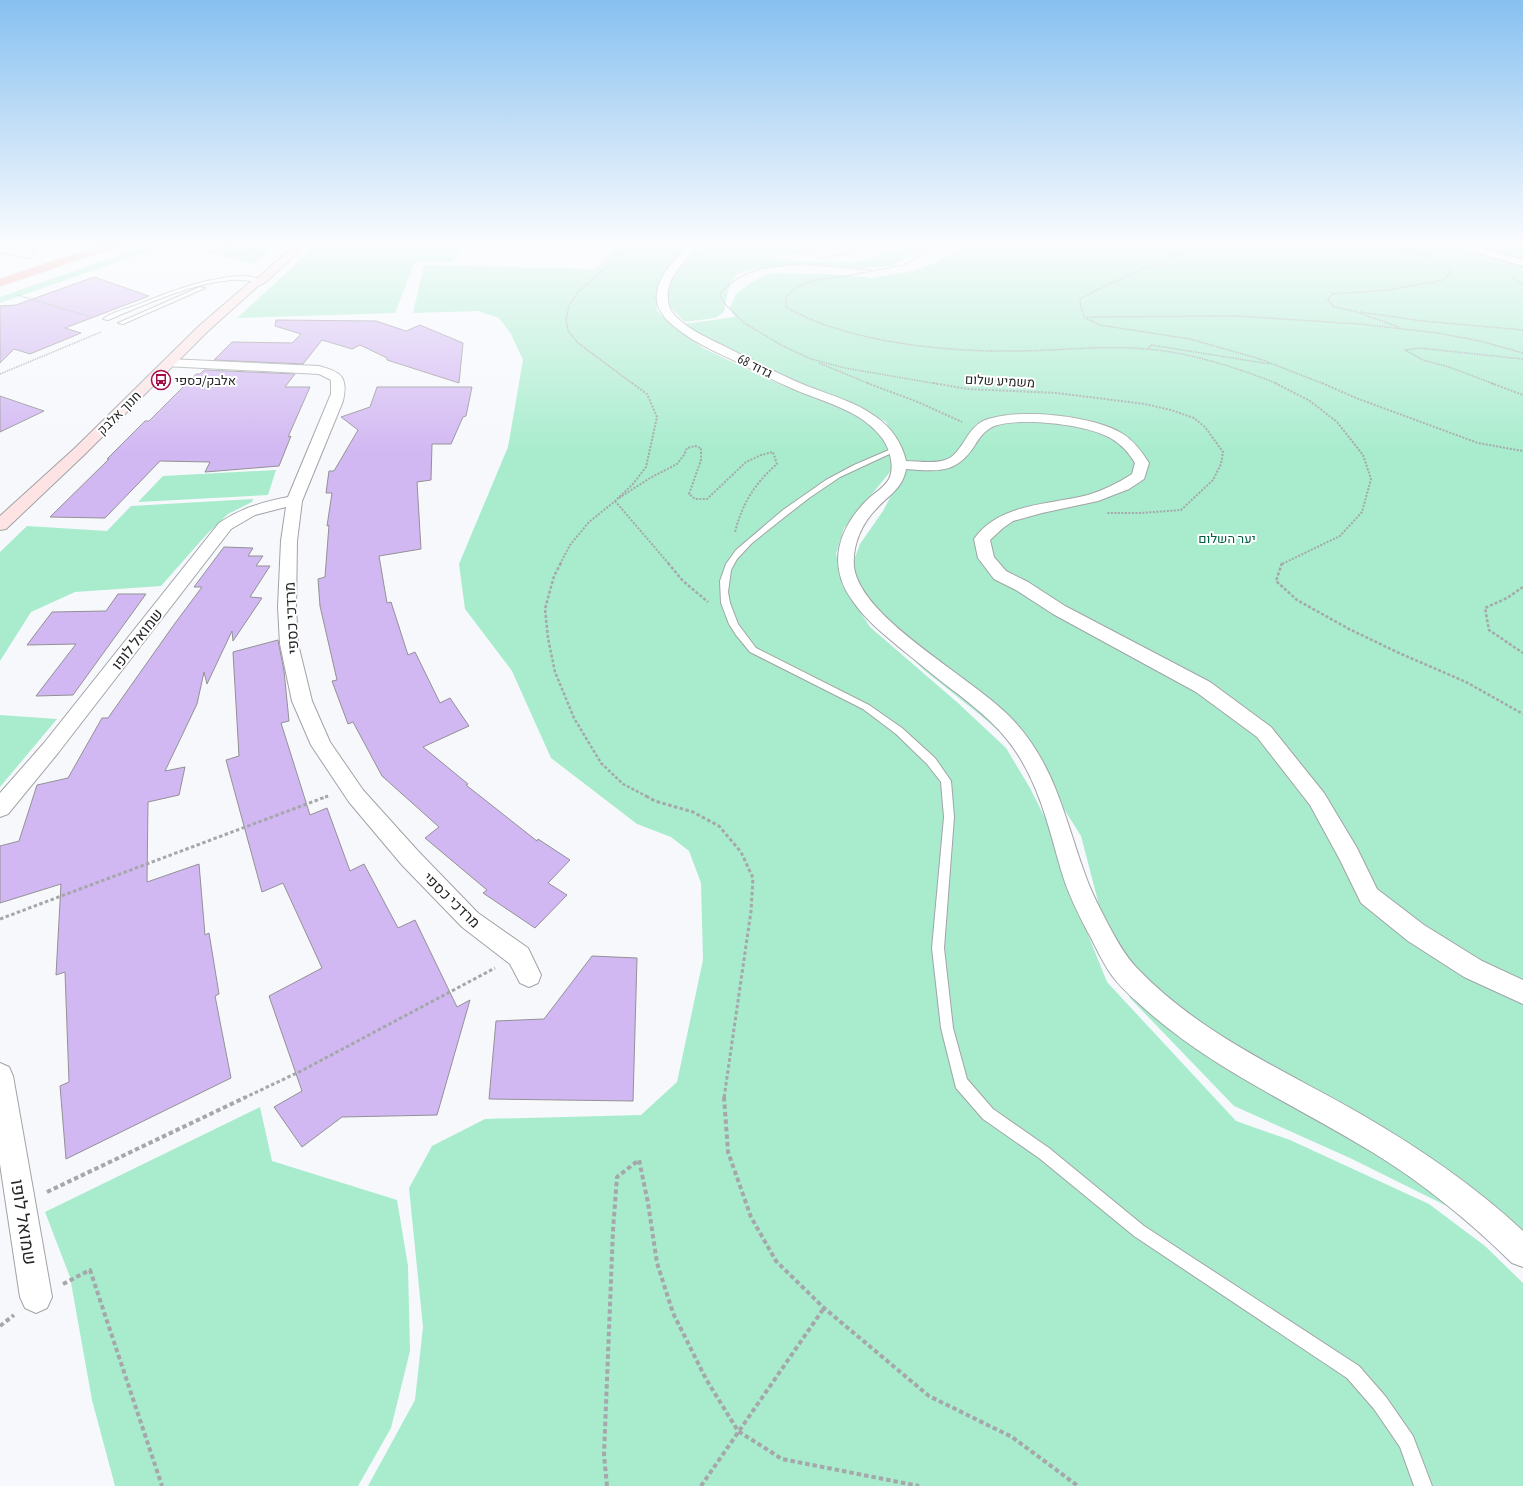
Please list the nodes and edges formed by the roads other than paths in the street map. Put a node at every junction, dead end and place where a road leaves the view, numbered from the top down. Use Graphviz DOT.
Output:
graph roads {
  1 [pos="120,313"];
  2 [pos="144,313"];
  3 [pos="220,313"];
  4 [pos="668,313"];
  5 [pos="106,319"];
  6 [pos="118,324"];
  7 [pos="169,363"];
  8 [pos="897,457"];
  9 [pos="294,501"];
  10 [pos="0,525"];
  11 [pos="0,808"];
  12 [pos="529,975"];
  13 [pos="1523,992"];
  14 [pos="0,1076"];
  15 [pos="1523,1252"];
  16 [pos="36,1297"];
  17 [pos="1423,1486"];
  1 -- 5 [label="lane"];
  2 -- 6 [label="lane"];
  3 -- 7 [label="street, חנוך אלבק"];
  4 -- 8 [label="street, גדוד 68"];
  7 -- 9 [label="street, מרדכי כספי"];
  7 -- 10 [label="street, חנוך אלבק"];
  8 -- 13 [label="street"];
  8 -- 15 [label="street"];
  8 -- 17 [label="lane"];
  9 -- 11 [label="street, שמואל לופו"];
  9 -- 12 [label="street, מרדכי כספי"];
  14 -- 16 [label="street, שמואל לופו"];
}
